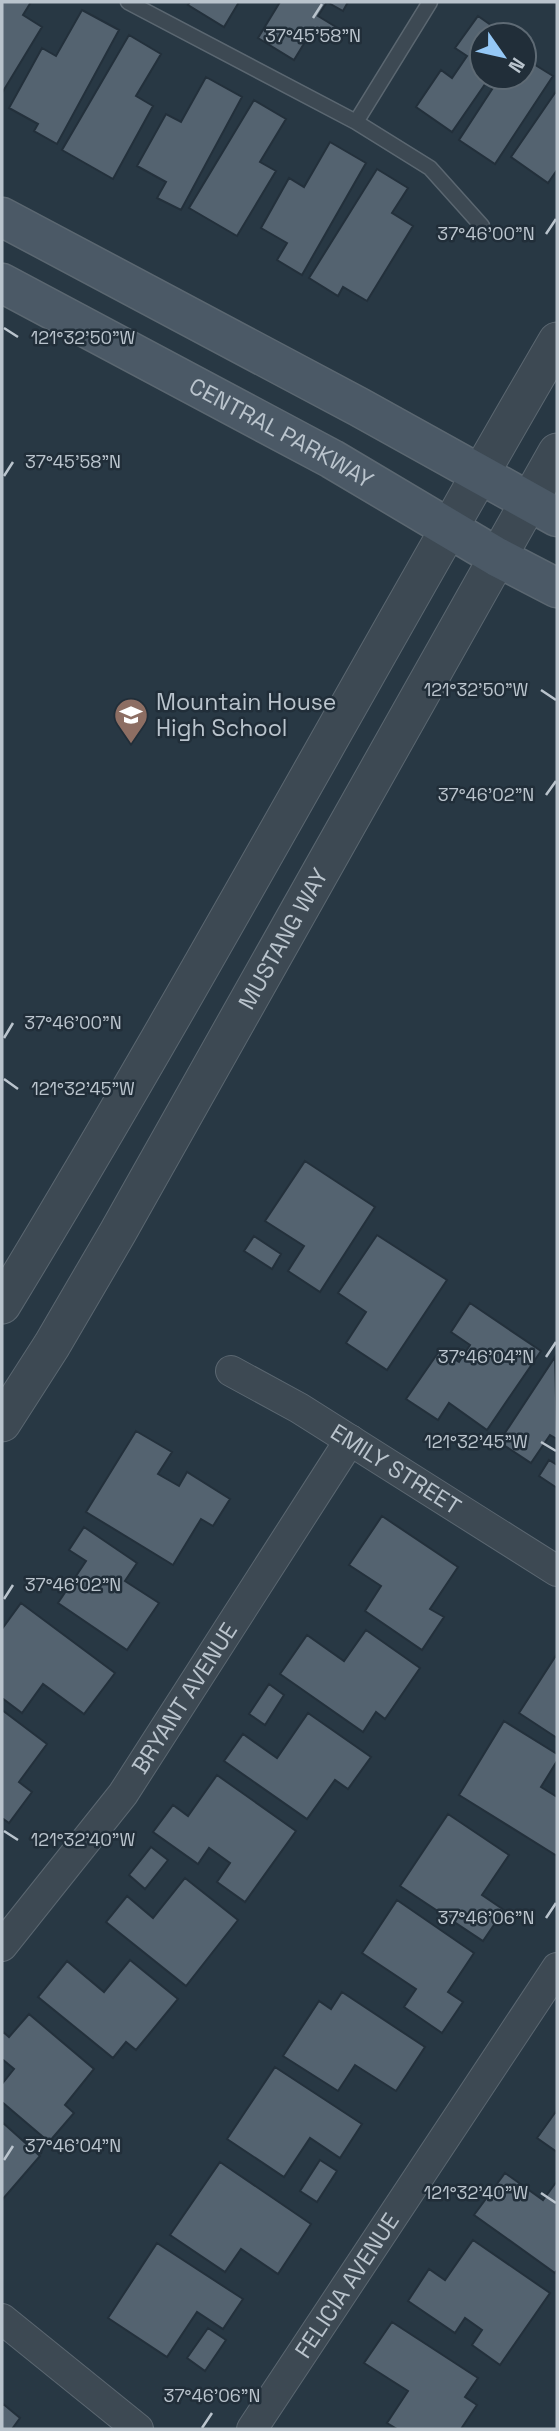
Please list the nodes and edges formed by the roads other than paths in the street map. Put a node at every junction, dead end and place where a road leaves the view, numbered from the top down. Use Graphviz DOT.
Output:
graph roads {
  1 [pos="128,2"];
  2 [pos="430,2"];
  3 [pos="356,122"];
  4 [pos="2,216"];
  5 [pos="482,226"];
  6 [pos="2,283"];
  7 [pos="557,341"];
  8 [pos="557,452"];
  9 [pos="479,473"];
  10 [pos="544,509"];
  11 [pos="449,528"];
  12 [pos="497,557"];
  13 [pos="557,588"];
  14 [pos="2,1305"];
  15 [pos="231,1371"];
  16 [pos="2,1423"];
  17 [pos="350,1440"];
  18 [pos="557,1572"];
  19 [pos="2,1945"];
  20 [pos="557,1968"];
  21 [pos="2,2319"];
  22 [pos="138,2429"];
  23 [pos="252,2429"];
  1 -- 3 [label="lane"];
  2 -- 3 [label="lane"];
  3 -- 5 [label="lane"];
  4 -- 9 [label="main road"];
  6 -- 11 [label="main road, CENTRAL PARKWAY"];
  7 -- 9 [label="street"];
  8 -- 10 [label="street, MUSTANG WAY"];
  9 -- 10 [label="main road"];
  9 -- 11 [label="street"];
  10 -- 12 [label="street, MUSTANG WAY"];
  11 -- 12 [label="main road, CENTRAL PARKWAY"];
  11 -- 14 [label="street"];
  12 -- 13 [label="main road, CENTRAL PARKWAY"];
  12 -- 16 [label="street, MUSTANG WAY"];
  15 -- 17 [label="street, EMILY STREET"];
  17 -- 18 [label="street, EMILY STREET"];
  17 -- 19 [label="street, BRYANT AVENUE"];
  20 -- 23 [label="street, FELICIA AVENUE"];
  21 -- 22 [label="street"];
}
